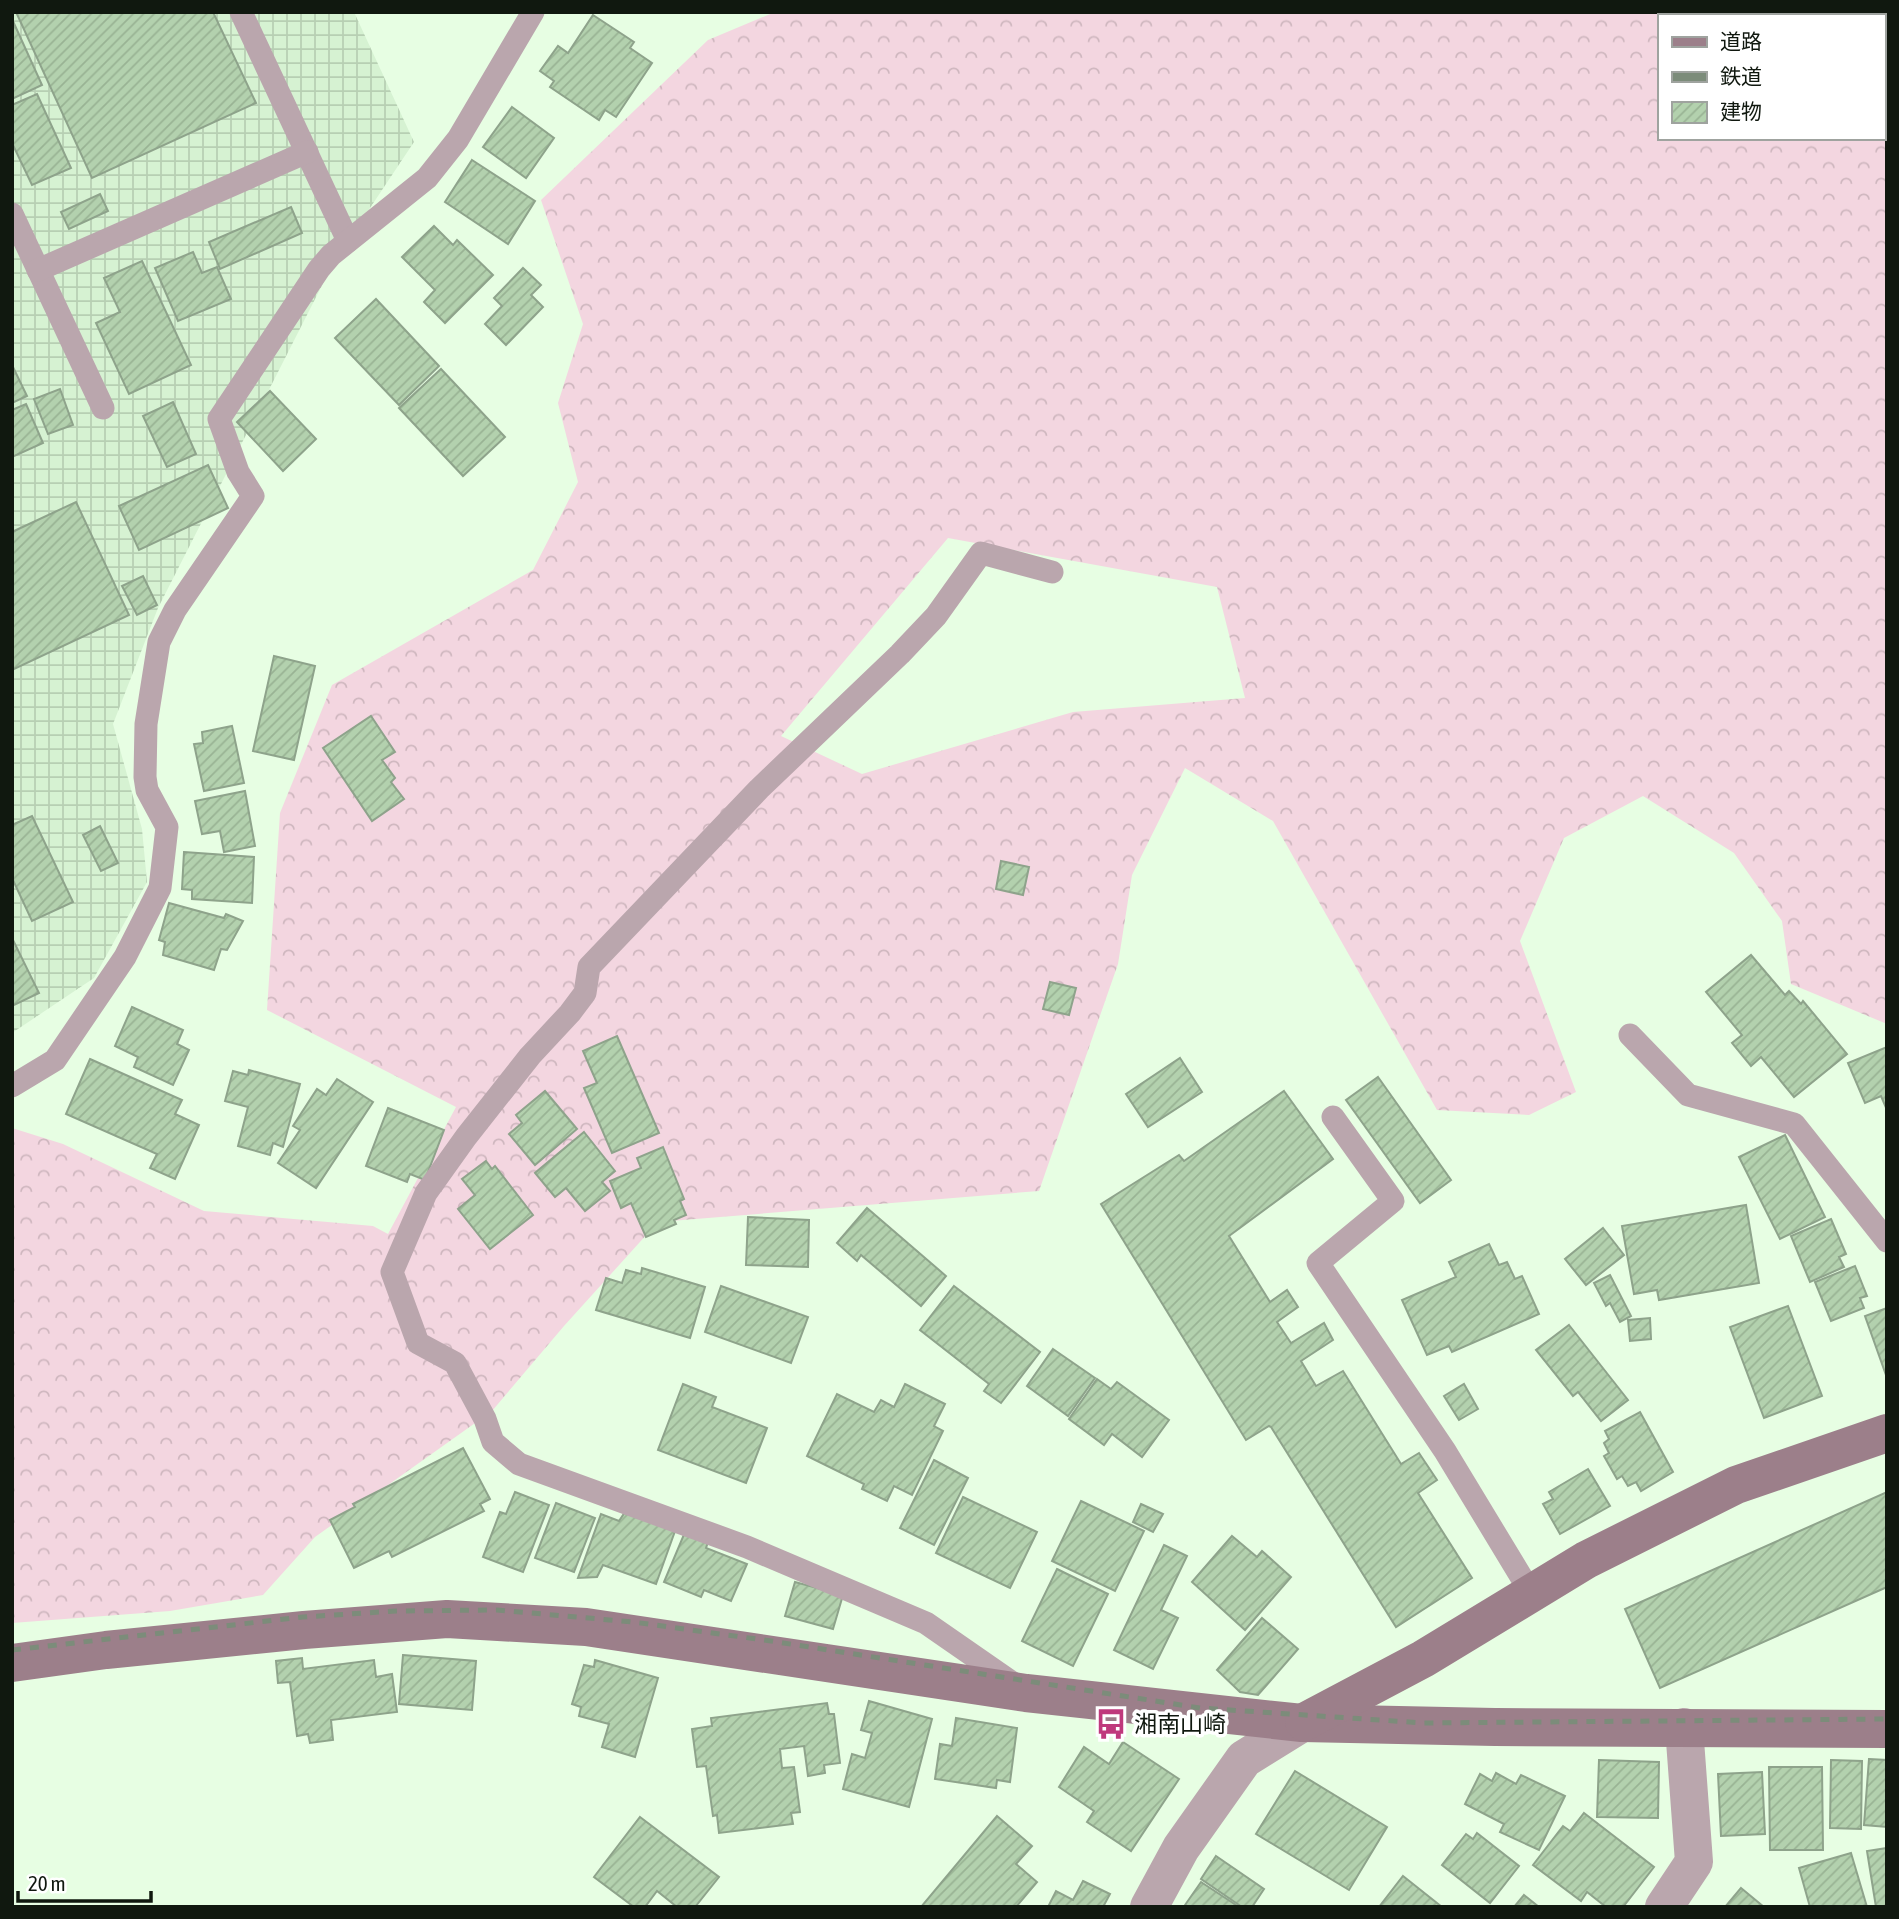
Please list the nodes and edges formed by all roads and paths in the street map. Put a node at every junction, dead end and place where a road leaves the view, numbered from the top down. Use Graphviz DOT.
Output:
graph roads {
  1 [pos="241,12"];
  2 [pos="533,12"];
  3 [pos="307,152"];
  4 [pos="12,214"];
  5 [pos="348,241"];
  6 [pos="38,270"];
  7 [pos="103,408"];
  8 [pos="1052,572"];
  9 [pos="1630,1035"];
  10 [pos="12,1086"];
  11 [pos="1333,1117"];
  12 [pos="1883,1229"];
  13 [pos="1887,1433"];
  14 [pos="1531,1593"];
  15 [pos="12,1663"];
  16 [pos="1026,1693"];
  17 [pos="1302,1723"];
  18 [pos="1684,1727"];
  19 [pos="1887,1729"];
  20 [pos="1149,1907"];
  21 [pos="1664,1907"];
  1 -- 3 [label="lane"];
  2 -- 5 [label="lane"];
  3 -- 5 [label="lane"];
  3 -- 6 [label="lane"];
  4 -- 6 [label="lane"];
  5 -- 10 [label="lane"];
  6 -- 7 [label="lane"];
  8 -- 16 [label="lane"];
  9 -- 12 [label="lane"];
  11 -- 14 [label="lane"];
  13 -- 14 [label="street"];
  14 -- 17 [label="street"];
  15 -- 16 [label="street"];
  16 -- 17 [label="street"];
  17 -- 18 [label="street"];
  17 -- 20 [label="street"];
  18 -- 19 [label="street"];
  18 -- 21 [label="street"];
}
